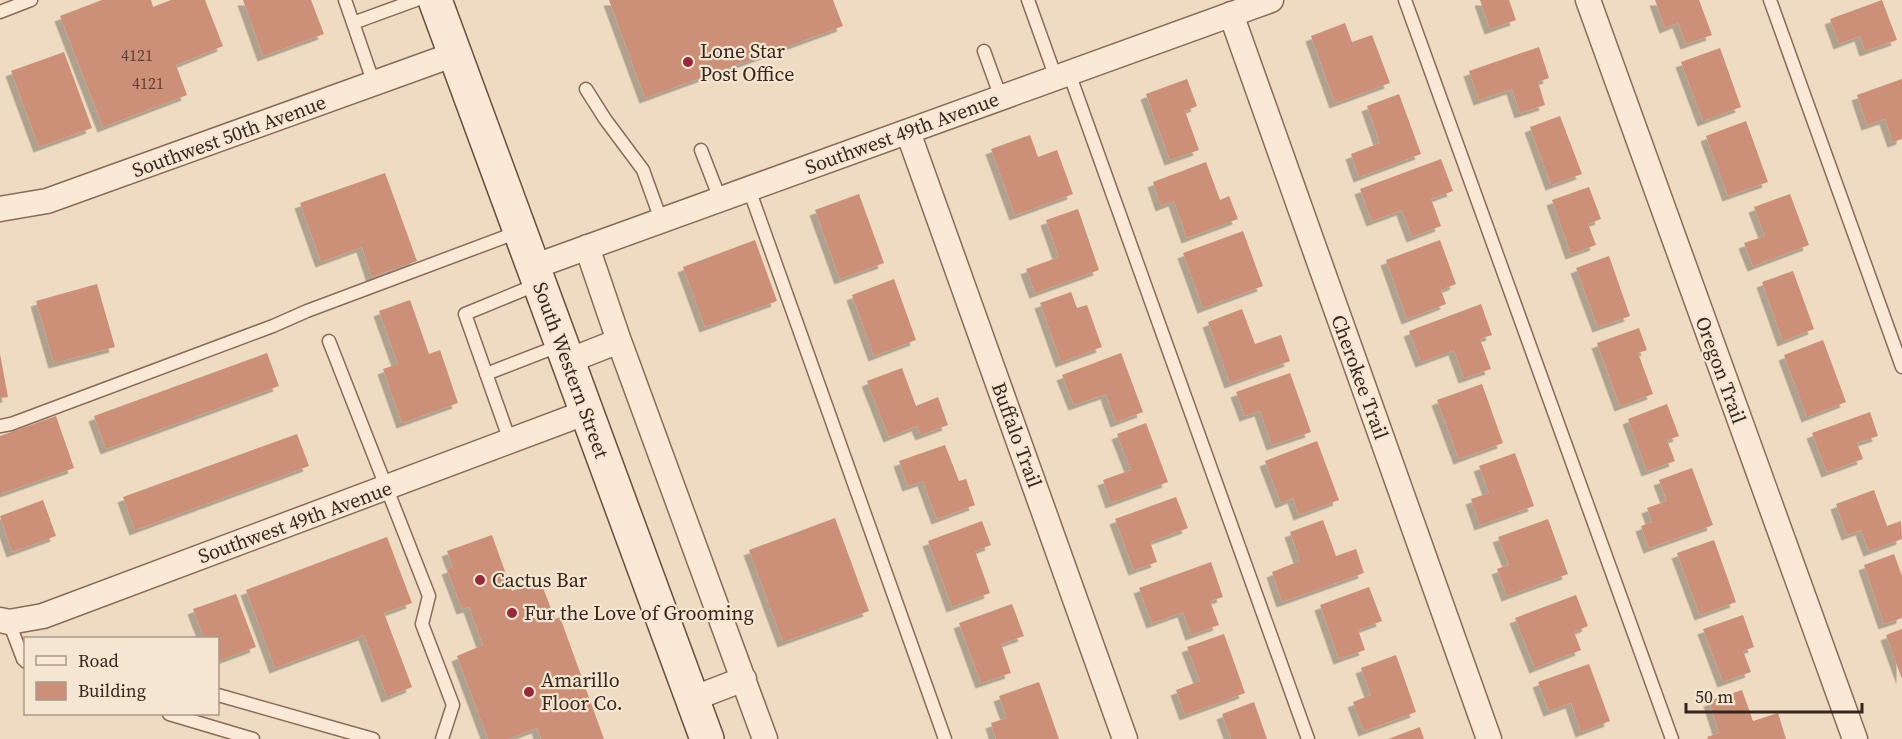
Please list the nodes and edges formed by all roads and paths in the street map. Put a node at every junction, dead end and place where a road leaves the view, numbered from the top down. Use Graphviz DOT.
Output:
graph roads {
  1 [pos="31,0"];
  2 [pos="345,0"];
  3 [pos="416,0"];
  4 [pos="435,0"];
  5 [pos="1028,0"];
  6 [pos="1271,0"];
  7 [pos="1405,0"];
  8 [pos="1588,0"];
  9 [pos="1770,0"];
  10 [pos="0,12"];
  11 [pos="1231,15"];
  12 [pos="353,23"];
  13 [pos="984,51"];
  14 [pos="455,54"];
  15 [pos="1063,76"];
  16 [pos="374,84"];
  17 [pos="586,89"];
  18 [pos="1001,98"];
  19 [pos="908,132"];
  20 [pos="701,150"];
  21 [pos="749,189"];
  22 [pos="720,199"];
  23 [pos="0,209"];
  24 [pos="661,220"];
  25 [pos="520,231"];
  26 [pos="587,247"];
  27 [pos="536,276"];
  28 [pos="619,341"];
  29 [pos="329,342"];
  30 [pos="565,353"];
  31 [pos="1902,367"];
  32 [pos="486,374"];
  33 [pos="586,412"];
  34 [pos="0,426"];
  35 [pos="510,441"];
  36 [pos="386,488"];
  37 [pos="4,621"];
  38 [pos="24,660"];
  39 [pos="744,679"];
  40 [pos="219,695"];
  41 [pos="692,699"];
  42 [pos="172,715"];
  43 [pos="253,739"];
  44 [pos="373,739"];
  45 [pos="442,739"];
  46 [pos="708,739"];
  47 [pos="765,739"];
  48 [pos="945,739"];
  49 [pos="1125,739"];
  50 [pos="1308,739"];
  51 [pos="1489,739"];
  52 [pos="1672,739"];
  53 [pos="1855,739"];
  1 -- 10 [label="lane"];
  2 -- 12 [label="lane"];
  3 -- 12 [label="lane"];
  4 -- 14 [label="main road, South Western Street"];
  5 -- 15 [label="lane"];
  6 -- 11 [label="street, Southwest 49th Avenue"];
  7 -- 52 [label="lane"];
  8 -- 53 [label="street, Oregon Trail"];
  9 -- 31 [label="lane"];
  11 -- 15 [label="street, Southwest 49th Avenue"];
  11 -- 51 [label="street, Cherokee Trail"];
  12 -- 16 [label="lane"];
  13 -- 18 [label="lane"];
  14 -- 16 [label="street, Southwest 50th Avenue"];
  14 -- 25 [label="main road, South Western Street"];
  15 -- 18 [label="street, Southwest 49th Avenue"];
  15 -- 50 [label="lane"];
  16 -- 23 [label="street, Southwest 50th Avenue"];
  17 -- 24 [label="lane"];
  18 -- 19 [label="street, Southwest 49th Avenue"];
  19 -- 21 [label="street, Southwest 49th Avenue"];
  19 -- 49 [label="street, Buffalo Trail"];
  20 -- 22 [label="lane"];
  21 -- 22 [label="street, Southwest 49th Avenue"];
  21 -- 48 [label="lane"];
  22 -- 24 [label="street, Southwest 49th Avenue"];
  24 -- 26 [label="street, Southwest 49th Avenue"];
  25 -- 27 [label="main road, South Western Street"];
  25 -- 34 [label="lane"];
  26 -- 27 [label="street, Southwest 49th Avenue"];
  26 -- 28 [label="street"];
  27 -- 30 [label="main road, South Western Street"];
  27 -- 32 [label="lane"];
  28 -- 30 [label="street"];
  28 -- 39 [label="street"];
  29 -- 36 [label="lane"];
  30 -- 32 [label="lane"];
  30 -- 33 [label="main road, South Western Street"];
  32 -- 35 [label="lane"];
  33 -- 35 [label="street, Southwest 49th Avenue"];
  33 -- 41 [label="main road, South Western Street"];
  35 -- 36 [label="street, Southwest 49th Avenue"];
  36 -- 37 [label="street, Southwest 49th Avenue"];
  36 -- 45 [label="lane"];
  37 -- 38 [label="lane"];
  39 -- 41 [label="street"];
  39 -- 47 [label="street"];
  40 -- 44 [label="lane"];
  41 -- 46 [label="main road, South Western Street"];
  42 -- 43 [label="lane"];
}
